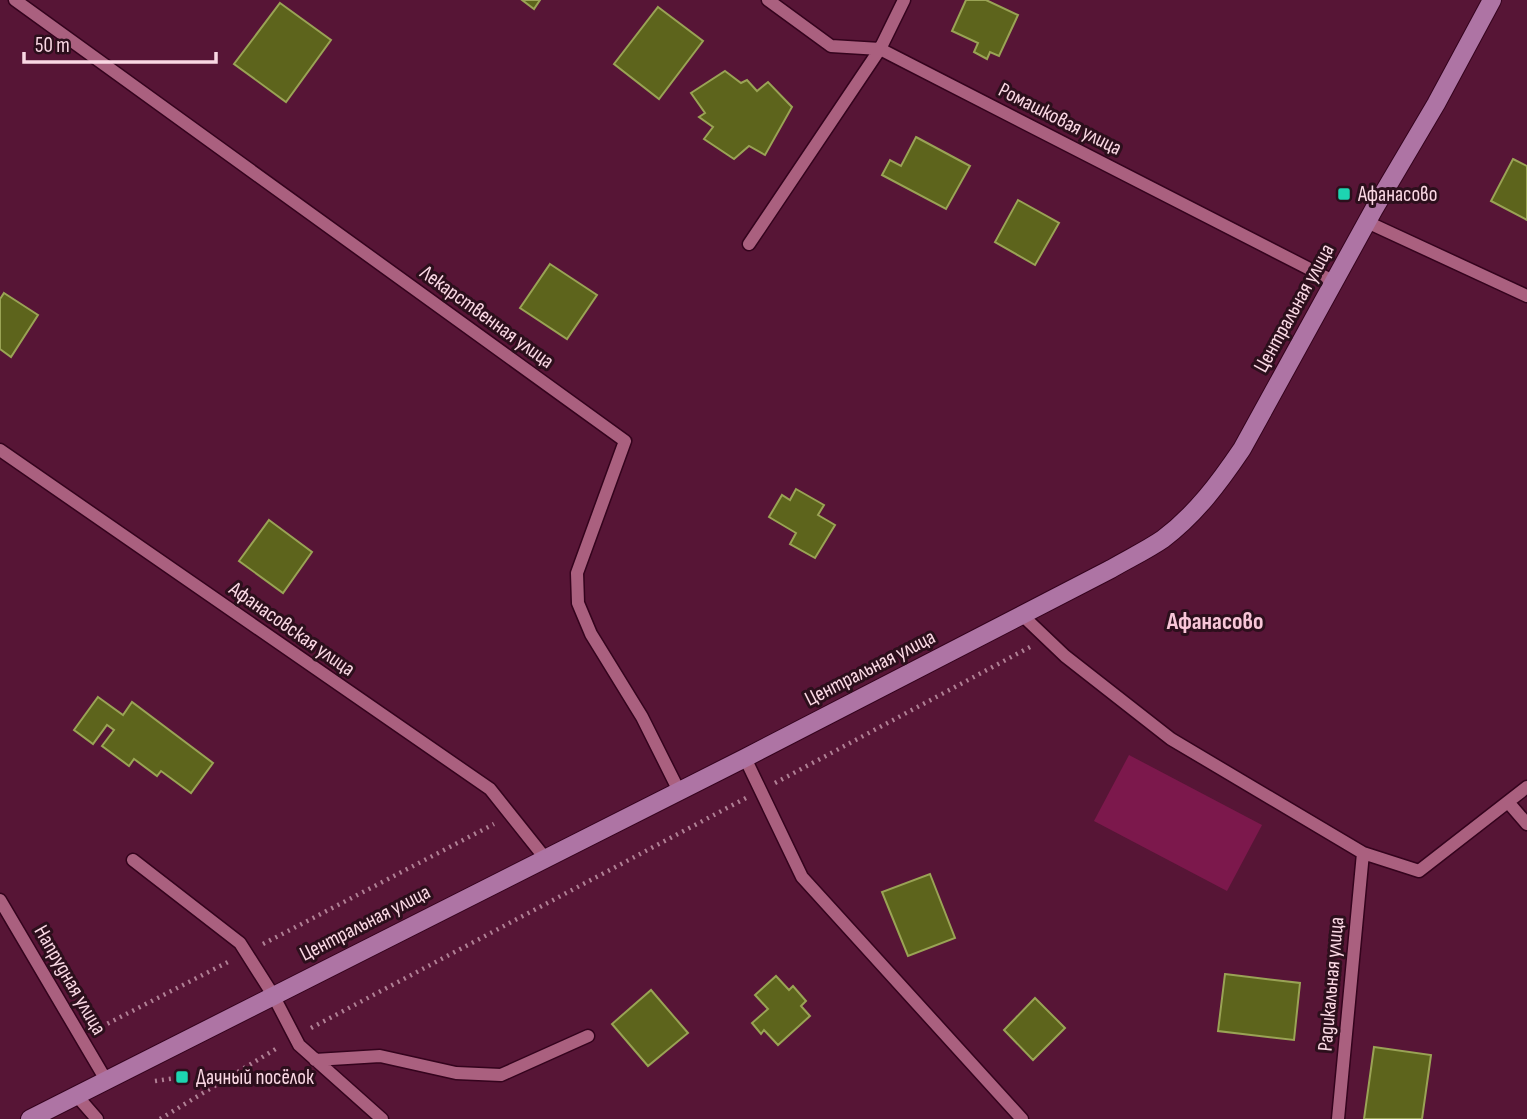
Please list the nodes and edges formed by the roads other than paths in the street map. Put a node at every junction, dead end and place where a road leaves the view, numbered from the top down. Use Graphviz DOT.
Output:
graph roads {
  1 [pos="15,0"];
  2 [pos="768,0"];
  3 [pos="904,0"];
  4 [pos="1492,0"];
  5 [pos="880,49"];
  6 [pos="1367,222"];
  7 [pos="750,243"];
  8 [pos="1335,282"];
  9 [pos="1527,296"];
  10 [pos="0,450"];
  11 [pos="1022,615"];
  12 [pos="745,758"];
  13 [pos="1527,787"];
  14 [pos="679,791"];
  15 [pos="1508,802"];
  16 [pos="1527,824"];
  17 [pos="1363,853"];
  18 [pos="545,858"];
  19 [pos="133,860"];
  20 [pos="0,900"];
  21 [pos="273,995"];
  22 [pos="587,1036"];
  23 [pos="315,1059"];
  24 [pos="106,1080"];
  25 [pos="76,1096"];
  26 [pos="30,1119"];
  27 [pos="97,1119"];
  28 [pos="382,1119"];
  29 [pos="1021,1119"];
  30 [pos="1338,1119"];
  1 -- 14 [label="lane, Лекарственная улица"];
  2 -- 5 [label="lane, Ромашковая улица"];
  3 -- 5 [label="lane"];
  4 -- 6 [label="street, Центральная улица"];
  5 -- 7 [label="lane"];
  5 -- 8 [label="lane, Ромашковая улица"];
  6 -- 8 [label="street, Центральная улица"];
  6 -- 9 [label="lane"];
  8 -- 11 [label="street, Центральная улица"];
  10 -- 18 [label="lane, Афанасовская улица"];
  11 -- 12 [label="street, Центральная улица"];
  11 -- 17 [label="lane"];
  12 -- 14 [label="street, Центральная улица"];
  12 -- 29 [label="lane"];
  13 -- 15 [label="lane"];
  14 -- 18 [label="street, Центральная улица"];
  15 -- 16 [label="lane"];
  15 -- 17 [label="lane"];
  17 -- 30 [label="lane, Радикальная улица"];
  18 -- 21 [label="street, Центральная улица"];
  19 -- 21 [label="lane"];
  20 -- 24 [label="lane, Напрудная улица"];
  21 -- 23 [label="lane"];
  21 -- 24 [label="street, Центральная улица"];
  22 -- 23 [label="lane"];
  23 -- 28 [label="lane"];
  24 -- 25 [label="street, Центральная улица"];
  25 -- 26 [label="street, Центральная улица"];
  25 -- 27 [label="lane"];
}
